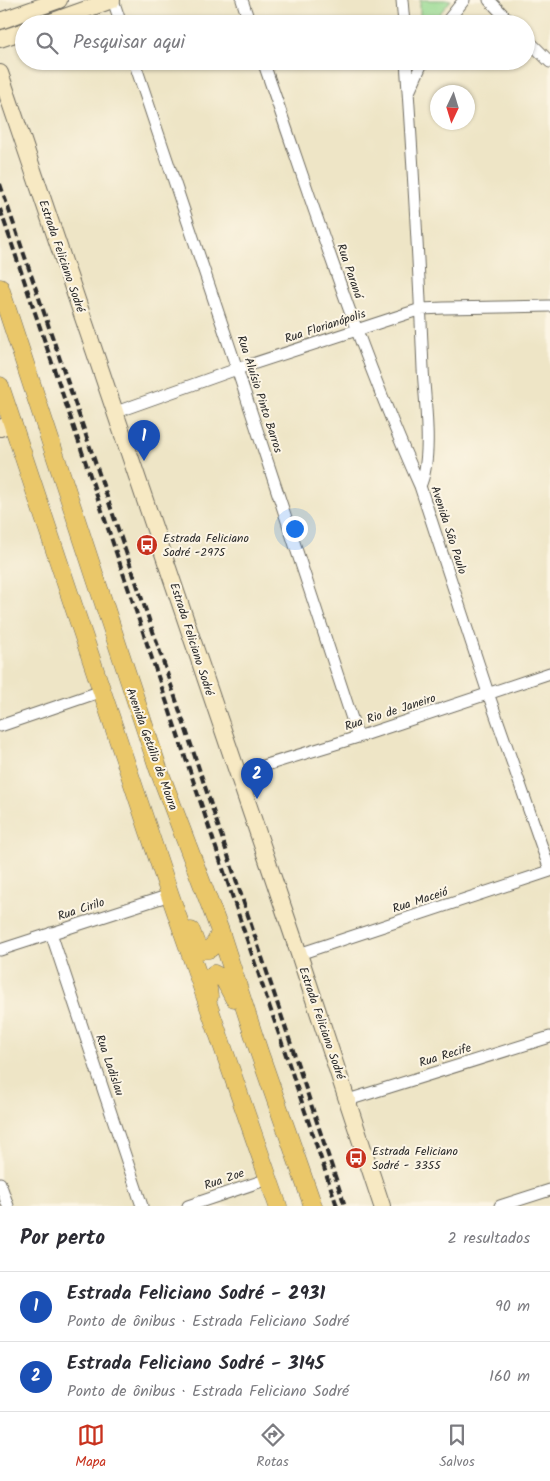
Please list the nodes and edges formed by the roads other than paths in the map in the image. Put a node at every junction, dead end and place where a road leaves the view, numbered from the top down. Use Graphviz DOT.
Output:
graph roads {
  1 [pos="60,0"];
  2 [pos="113,0"];
  3 [pos="242,0"];
  4 [pos="402,0"];
  5 [pos="464,0"];
  6 [pos="489,0"];
  7 [pos="17,15"];
  8 [pos="70,15"];
  9 [pos="118,15"];
  10 [pos="247,15"];
  11 [pos="403,15"];
  12 [pos="452,15"];
  13 [pos="503,15"];
  14 [pos="15,16"];
  15 [pos="0,21"];
  16 [pos="15,34"];
  17 [pos="0,39"];
  18 [pos="535,47"];
  19 [pos="550,62"];
  20 [pos="137,70"];
  21 [pos="266,70"];
  22 [pos="407,70"];
  23 [pos="419,70"];
  24 [pos="0,73"];
  25 [pos="408,94"];
  26 [pos="0,288"];
  27 [pos="550,306"];
  28 [pos="421,309"];
  29 [pos="356,330"];
  30 [pos="237,369"];
  31 [pos="0,386"];
  32 [pos="116,412"];
  33 [pos="5,417"];
  34 [pos="420,486"];
  35 [pos="70,504"];
  36 [pos="43,513"];
  37 [pos="550,673"];
  38 [pos="102,691"];
  39 [pos="488,694"];
  40 [pos="0,726"];
  41 [pos="358,737"];
  42 [pos="237,774"];
  43 [pos="550,870"];
  44 [pos="170,894"];
  45 [pos="220,931"];
  46 [pos="51,933"];
  47 [pos="0,950"];
  48 [pos="299,954"];
  49 [pos="214,1022"];
  50 [pos="550,1037"];
  51 [pos="259,1052"];
  52 [pos="348,1100"];
  53 [pos="268,1179"];
  54 [pos="0,1183"];
  55 [pos="550,1190"];
  56 [pos="8,1206"];
  57 [pos="142,1206"];
  58 [pos="188,1206"];
  59 [pos="278,1206"];
  60 [pos="313,1206"];
  61 [pos="382,1206"];
  62 [pos="500,1206"];
  1 -- 7 [label="main road"];
  2 -- 8 [label="main road"];
  2 -- 9 [label="street"];
  3 -- 10 [label="street"];
  4 -- 11 [label="street"];
  5 -- 12 [label="street"];
  6 -- 13 [label="street"];
  14 -- 15 [label="main road"];
  16 -- 17 [label="main road"];
  18 -- 19 [label="street"];
  20 -- 30 [label="street, Rua Aluísio Pinto Barros"];
  21 -- 29 [label="street, Rua Paraná"];
  22 -- 25 [label="street, Avenida São Paulo"];
  23 -- 25 [label="street, Avenida São Paulo"];
  24 -- 32 [label="main road, Estrada Feliciano Sodré"];
  25 -- 28 [label="street, Avenida São Paulo"];
  26 -- 35 [label="main road, Avenida Getúlio de Moura"];
  27 -- 28 [label="street, Rua Florianópolis"];
  28 -- 29 [label="street, Rua Florianópolis"];
  28 -- 34 [label="street, Avenida São Paulo"];
  29 -- 30 [label="street, Rua Florianópolis"];
  29 -- 34 [label="street, Rua Paraná"];
  30 -- 32 [label="street, Rua Florianópolis"];
  30 -- 41 [label="street, Rua Aluísio Pinto Barros"];
  31 -- 33 [label="main road"];
  32 -- 42 [label="main road, Estrada Feliciano Sodré"];
  33 -- 36 [label="main road"];
  34 -- 39 [label="street, Avenida São Paulo"];
  35 -- 36 [label="main road"];
  35 -- 45 [label="main road, Avenida Getúlio de Moura"];
  36 -- 38 [label="main road"];
  37 -- 39 [label="street, Rua Rio de Janeiro"];
  38 -- 40 [label="street"];
  38 -- 44 [label="main road"];
  39 -- 41 [label="street, Rua Rio de Janeiro"];
  39 -- 43 [label="street, Avenida São Paulo"];
  41 -- 42 [label="street, Rua Rio de Janeiro"];
  42 -- 48 [label="main road, Estrada Feliciano Sodré"];
  43 -- 48 [label="street, Rua Maceió"];
  44 -- 45 [label="main road"];
  44 -- 46 [label="street, Rua Cirilo"];
  44 -- 49 [label="main road"];
  45 -- 51 [label="main road, Avenida Getúlio de Moura"];
  46 -- 47 [label="street, Rua Cirilo"];
  46 -- 57 [label="street, Rua Ladislau"];
  48 -- 52 [label="main road, Estrada Feliciano Sodré"];
  49 -- 51 [label="main road"];
  49 -- 53 [label="main road"];
  50 -- 52 [label="street, Rua Recife"];
  51 -- 60 [label="main road, Avenida Getúlio de Moura"];
  52 -- 61 [label="main road, Estrada Feliciano Sodré"];
  53 -- 58 [label="street, Rua Zoe"];
  53 -- 59 [label="main road"];
  54 -- 56 [label="street"];
  55 -- 62 [label="street"];
}
